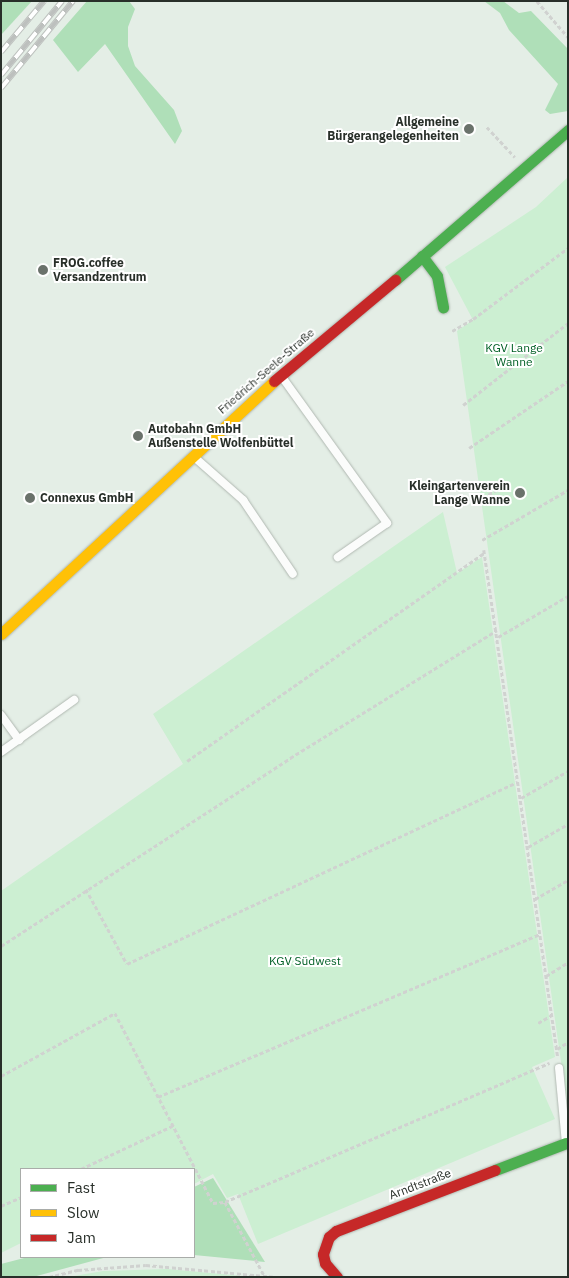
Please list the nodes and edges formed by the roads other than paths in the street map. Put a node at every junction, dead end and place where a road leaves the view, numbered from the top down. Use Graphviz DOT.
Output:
graph roads {
  1 [pos="568,130"];
  2 [pos="422,256"];
  3 [pos="444,306"];
  4 [pos="280,376"];
  5 [pos="192,455"];
  6 [pos="338,557"];
  7 [pos="293,574"];
  8 [pos="1,634"];
  9 [pos="74,700"];
  10 [pos="1,715"];
  11 [pos="19,740"];
  12 [pos="1,752"];
  13 [pos="558,1064"];
  14 [pos="566,1143"];
  15 [pos="338,1277"];
  1 -- 2 [label="street, Friedrich-Seele-Straße"];
  2 -- 3 [label="street"];
  2 -- 4 [label="street, Friedrich-Seele-Straße"];
  4 -- 5 [label="street, Friedrich-Seele-Straße"];
  4 -- 6 [label="lane"];
  5 -- 7 [label="lane"];
  5 -- 8 [label="street, Friedrich-Seele-Straße"];
  9 -- 11 [label="lane"];
  10 -- 11 [label="lane"];
  11 -- 12 [label="lane"];
  13 -- 14 [label="lane"];
  14 -- 15 [label="street, Arndtstraße"];
}
